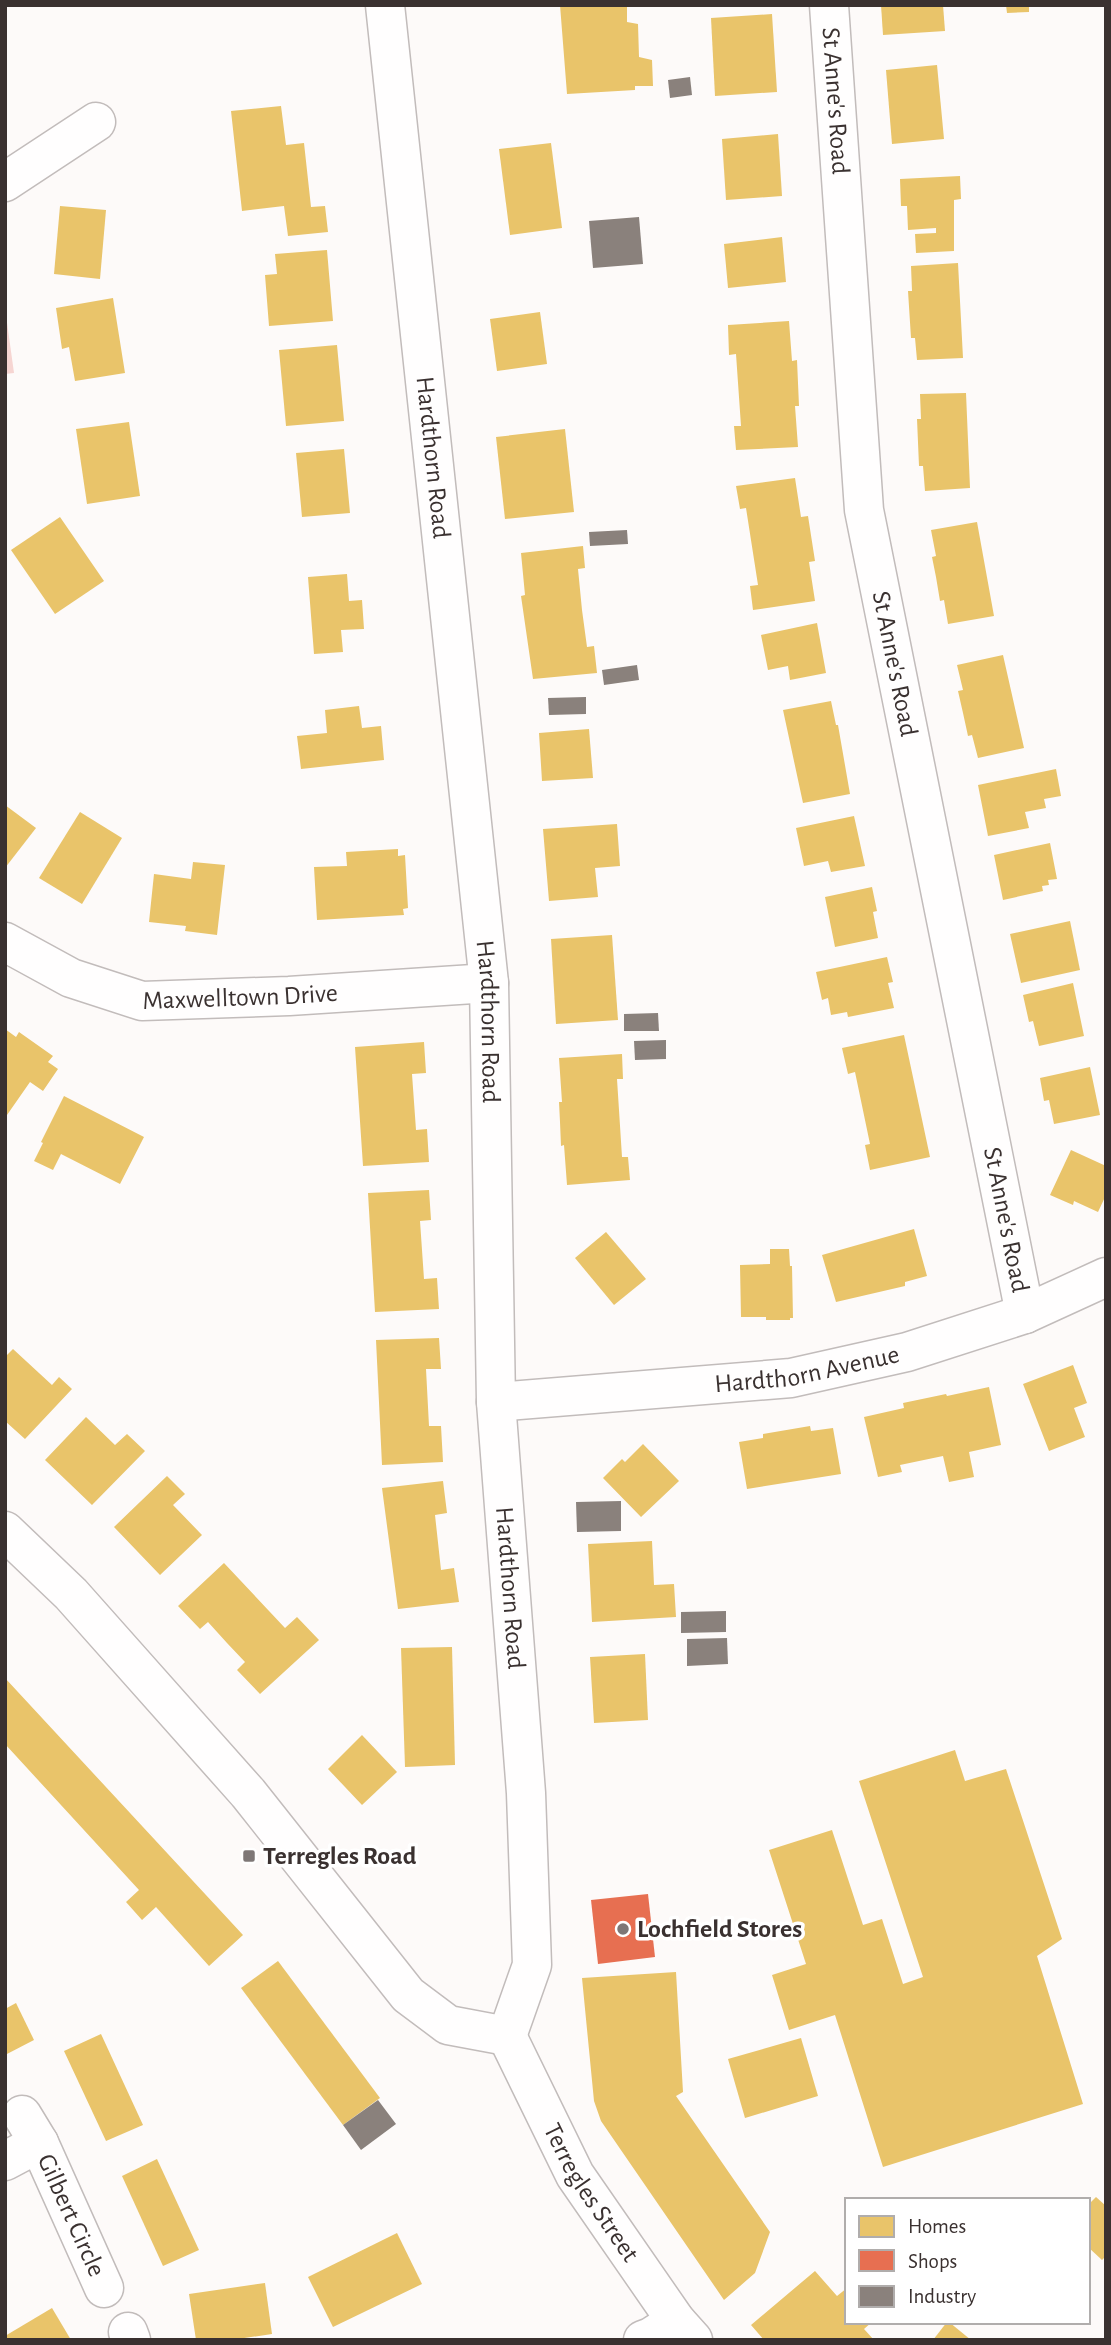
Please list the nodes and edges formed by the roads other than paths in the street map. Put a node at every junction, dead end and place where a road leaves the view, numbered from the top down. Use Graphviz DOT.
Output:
graph roads {
  1 [pos="385,5"];
  2 [pos="829,5"];
  3 [pos="96,122"];
  4 [pos="5,182"];
  5 [pos="5,942"];
  6 [pos="489,983"];
  7 [pos="1106,1277"];
  8 [pos="1026,1314"];
  9 [pos="496,1402"];
  10 [pos="5,1531"];
  11 [pos="507,2036"];
  12 [pos="5,2161"];
  13 [pos="104,2288"];
  14 [pos="685,2330"];
  15 [pos="643,2340"];
  1 -- 6 [label="street, Hardthorn Road"];
  2 -- 8 [label="street, St Anne's Road"];
  3 -- 4 [label="street"];
  5 -- 6 [label="street, Maxwelltown Drive"];
  6 -- 9 [label="street, Hardthorn Road"];
  7 -- 8 [label="street, Hardthorn Avenue"];
  8 -- 9 [label="street, Hardthorn Avenue"];
  9 -- 11 [label="street, Hardthorn Road"];
  10 -- 11 [label="street"];
  11 -- 14 [label="street, Terregles Street"];
  12 -- 13 [label="street, Gilbert Circle"];
  14 -- 15 [label="street"];
}
